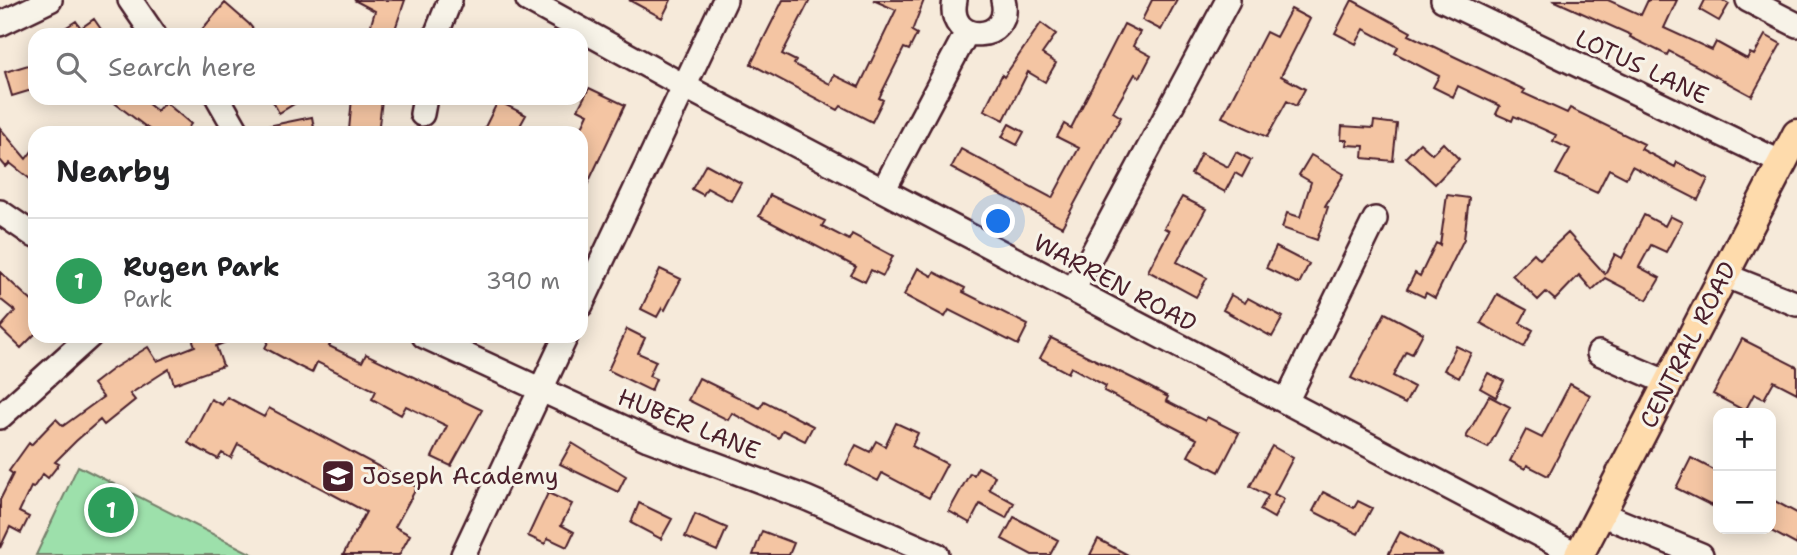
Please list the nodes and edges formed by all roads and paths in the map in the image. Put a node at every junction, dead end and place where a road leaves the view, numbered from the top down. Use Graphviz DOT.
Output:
graph roads {
  1 [pos="50,0"];
  2 [pos="130,0"];
  3 [pos="450,0"];
  4 [pos="528,0"];
  5 [pos="725,0"];
  6 [pos="955,0"];
  7 [pos="1003,0"];
  8 [pos="1228,0"];
  9 [pos="1443,0"];
  10 [pos="1748,0"];
  11 [pos="0,24"];
  12 [pos="1797,25"];
  13 [pos="149,28"];
  14 [pos="439,28"];
  15 [pos="579,28"];
  16 [pos="967,32"];
  17 [pos="588,33"];
  18 [pos="684,86"];
  19 [pos="222,105"];
  20 [pos="234,126"];
  21 [pos="1797,134"];
  22 [pos="1782,163"];
  23 [pos="884,189"];
  24 [pos="0,212"];
  25 [pos="1375,219"];
  26 [pos="28,231"];
  27 [pos="1724,275"];
  28 [pos="588,290"];
  29 [pos="1073,290"];
  30 [pos="1797,304"];
  31 [pos="82,343"];
  32 [pos="439,343"];
  33 [pos="563,343"];
  34 [pos="1600,353"];
  35 [pos="1668,383"];
  36 [pos="540,391"];
  37 [pos="1286,402"];
  38 [pos="0,417"];
  39 [pos="1601,514"];
  40 [pos="463,555"];
  41 [pos="937,555"];
  42 [pos="1579,555"];
  43 [pos="1701,555"];
  1 -- 11 [label="street"];
  2 -- 13 [label="street"];
  3 -- 14 [label="street"];
  4 -- 15 [label="street, WARREN ROAD"];
  5 -- 18 [label="street"];
  6 -- 16 [label="street"];
  7 -- 16 [label="street"];
  8 -- 29 [label="street"];
  9 -- 22 [label="street, LOTUS LANE"];
  10 -- 12 [label="street"];
  16 -- 23 [label="street"];
  17 -- 18 [label="street, WARREN ROAD"];
  18 -- 23 [label="street, WARREN ROAD"];
  18 -- 28 [label="street"];
  19 -- 20 [label="street"];
  21 -- 22 [label="main road, CENTRAL ROAD"];
  22 -- 27 [label="main road, CENTRAL ROAD"];
  23 -- 29 [label="street, WARREN ROAD"];
  24 -- 26 [label="street"];
  25 -- 37 [label="street"];
  27 -- 30 [label="street"];
  27 -- 35 [label="main road, CENTRAL ROAD"];
  29 -- 37 [label="street, WARREN ROAD"];
  31 -- 38 [label="street"];
  32 -- 36 [label="street, HUBER LANE"];
  33 -- 36 [label="street"];
  34 -- 35 [label="street"];
  35 -- 39 [label="main road, CENTRAL ROAD"];
  36 -- 40 [label="street"];
  36 -- 41 [label="street, HUBER LANE"];
  37 -- 42 [label="street, WARREN ROAD"];
  39 -- 42 [label="main road, CENTRAL ROAD"];
  39 -- 43 [label="street"];
}
